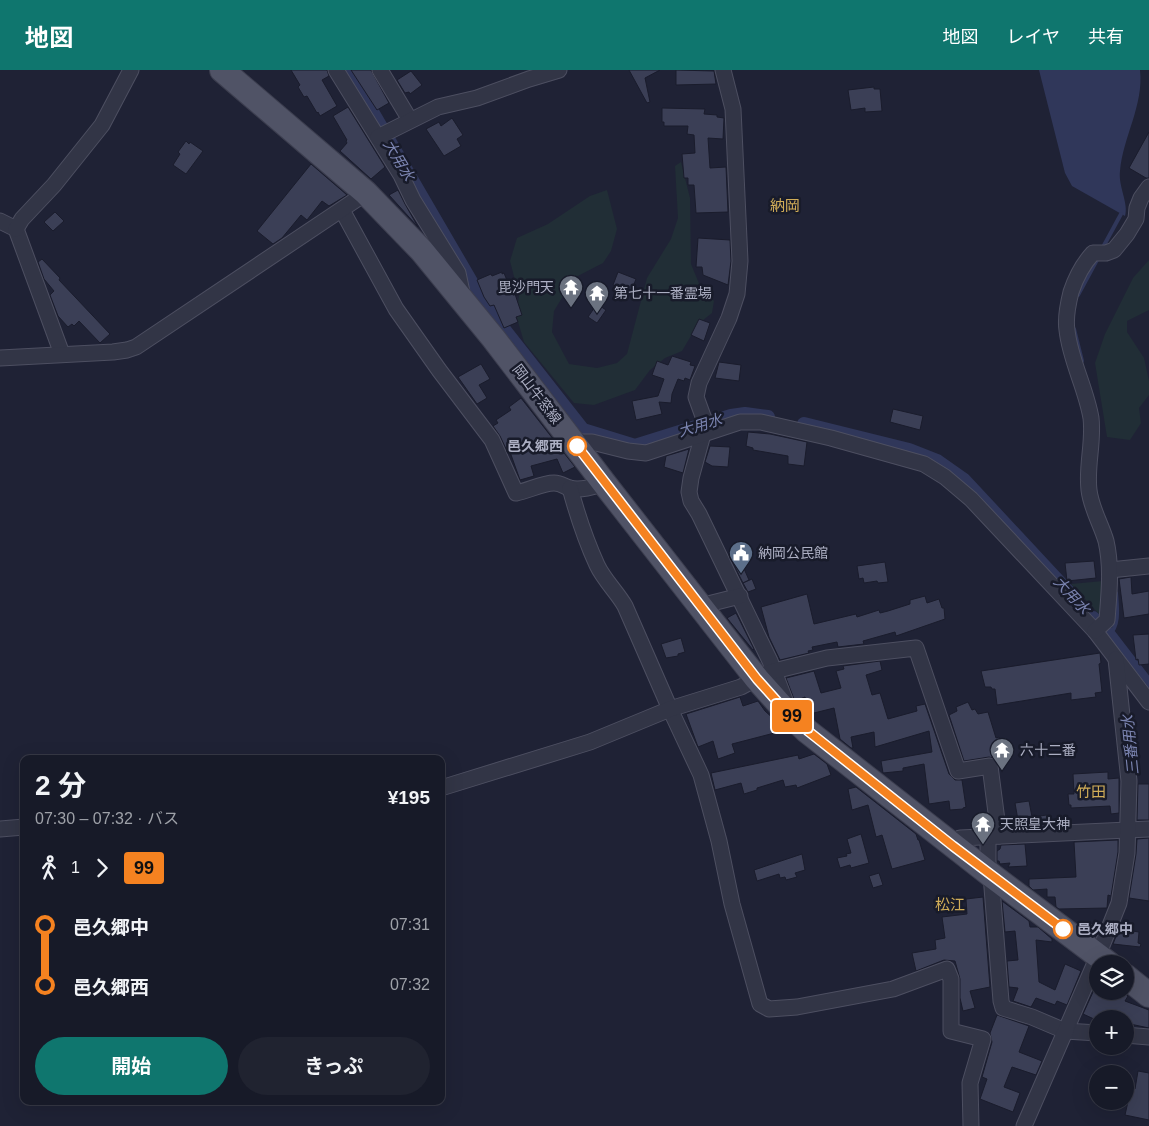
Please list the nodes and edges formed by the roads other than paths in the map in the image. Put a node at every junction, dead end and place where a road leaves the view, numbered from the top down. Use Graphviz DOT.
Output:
graph roads {
  1 [pos="131,70"];
  2 [pos="222,70"];
  3 [pos="336,70"];
  4 [pos="380,70"];
  5 [pos="559,70"];
  6 [pos="723,70"];
  7 [pos="410,120"];
  8 [pos="382,134"];
  9 [pos="1149,187"];
  10 [pos="366,193"];
  11 [pos="342,210"];
  12 [pos="0,221"];
  13 [pos="16,229"];
  14 [pos="464,301"];
  15 [pos="62,354"];
  16 [pos="0,358"];
  17 [pos="704,426"];
  18 [pos="573,442"];
  19 [pos="604,483"];
  20 [pos="570,488"];
  21 [pos="1149,566"];
  22 [pos="1110,570"];
  23 [pos="740,596"];
  24 [pos="703,609"];
  25 [pos="1099,628"];
  26 [pos="1116,657"];
  27 [pos="765,675"];
  28 [pos="1149,702"];
  29 [pos="670,709"];
  30 [pos="445,787"];
  31 [pos="20,828"];
  32 [pos="0,829"];
  33 [pos="1149,829"];
  34 [pos="1128,830"];
  35 [pos="994,836"];
  36 [pos="953,846"];
  37 [pos="991,875"];
  38 [pos="1098,955"];
  39 [pos="1104,955"];
  40 [pos="1134,983"];
  41 [pos="1089,986"];
  42 [pos="1149,995"];
  43 [pos="1065,1031"];
  44 [pos="1089,1032"];
  45 [pos="1134,1036"];
  46 [pos="1149,1037"];
  47 [pos="971,1126"];
  48 [pos="1024,1126"];
  1 -- 13 [label="street"];
  2 -- 10 [label="main road, 岡山牛窓線"];
  3 -- 8 [label="street"];
  4 -- 7 [label="street"];
  5 -- 7 [label="street"];
  6 -- 17 [label="street"];
  7 -- 8 [label="street"];
  8 -- 14 [label="street"];
  9 -- 22 [label="street"];
  10 -- 11 [label="street"];
  10 -- 14 [label="main road, 岡山牛窓線"];
  11 -- 15 [label="street"];
  11 -- 20 [label="street"];
  12 -- 13 [label="street"];
  13 -- 15 [label="street"];
  14 -- 18 [label="main road, 岡山牛窓線"];
  15 -- 16 [label="street"];
  17 -- 18 [label="street"];
  17 -- 23 [label="street"];
  17 -- 25 [label="street"];
  18 -- 19 [label="main road, 岡山牛窓線"];
  19 -- 20 [label="street"];
  19 -- 24 [label="main road, 岡山牛窓線"];
  20 -- 29 [label="street"];
  21 -- 22 [label="street"];
  22 -- 25 [label="street"];
  23 -- 24 [label="street"];
  23 -- 27 [label="street"];
  24 -- 27 [label="main road, 岡山牛窓線"];
  25 -- 26 [label="street"];
  26 -- 28 [label="street"];
  26 -- 34 [label="street"];
  27 -- 29 [label="street"];
  27 -- 35 [label="street"];
  27 -- 36 [label="main road, 岡山牛窓線"];
  29 -- 30 [label="street"];
  29 -- 47 [label="street"];
  31 -- 32 [label="street"];
  33 -- 34 [label="street"];
  34 -- 35 [label="street"];
  34 -- 39 [label="street"];
  35 -- 36 [label="street"];
  35 -- 37 [label="street"];
  36 -- 37 [label="main road, 岡山牛窓線"];
  37 -- 38 [label="main road, 岡山牛窓線"];
  37 -- 43 [label="street"];
  40 -- 42 [label="main road"];
  41 -- 43 [label="street"];
  43 -- 44 [label="street"];
  43 -- 48 [label="street"];
  45 -- 46 [label="street"];
}
